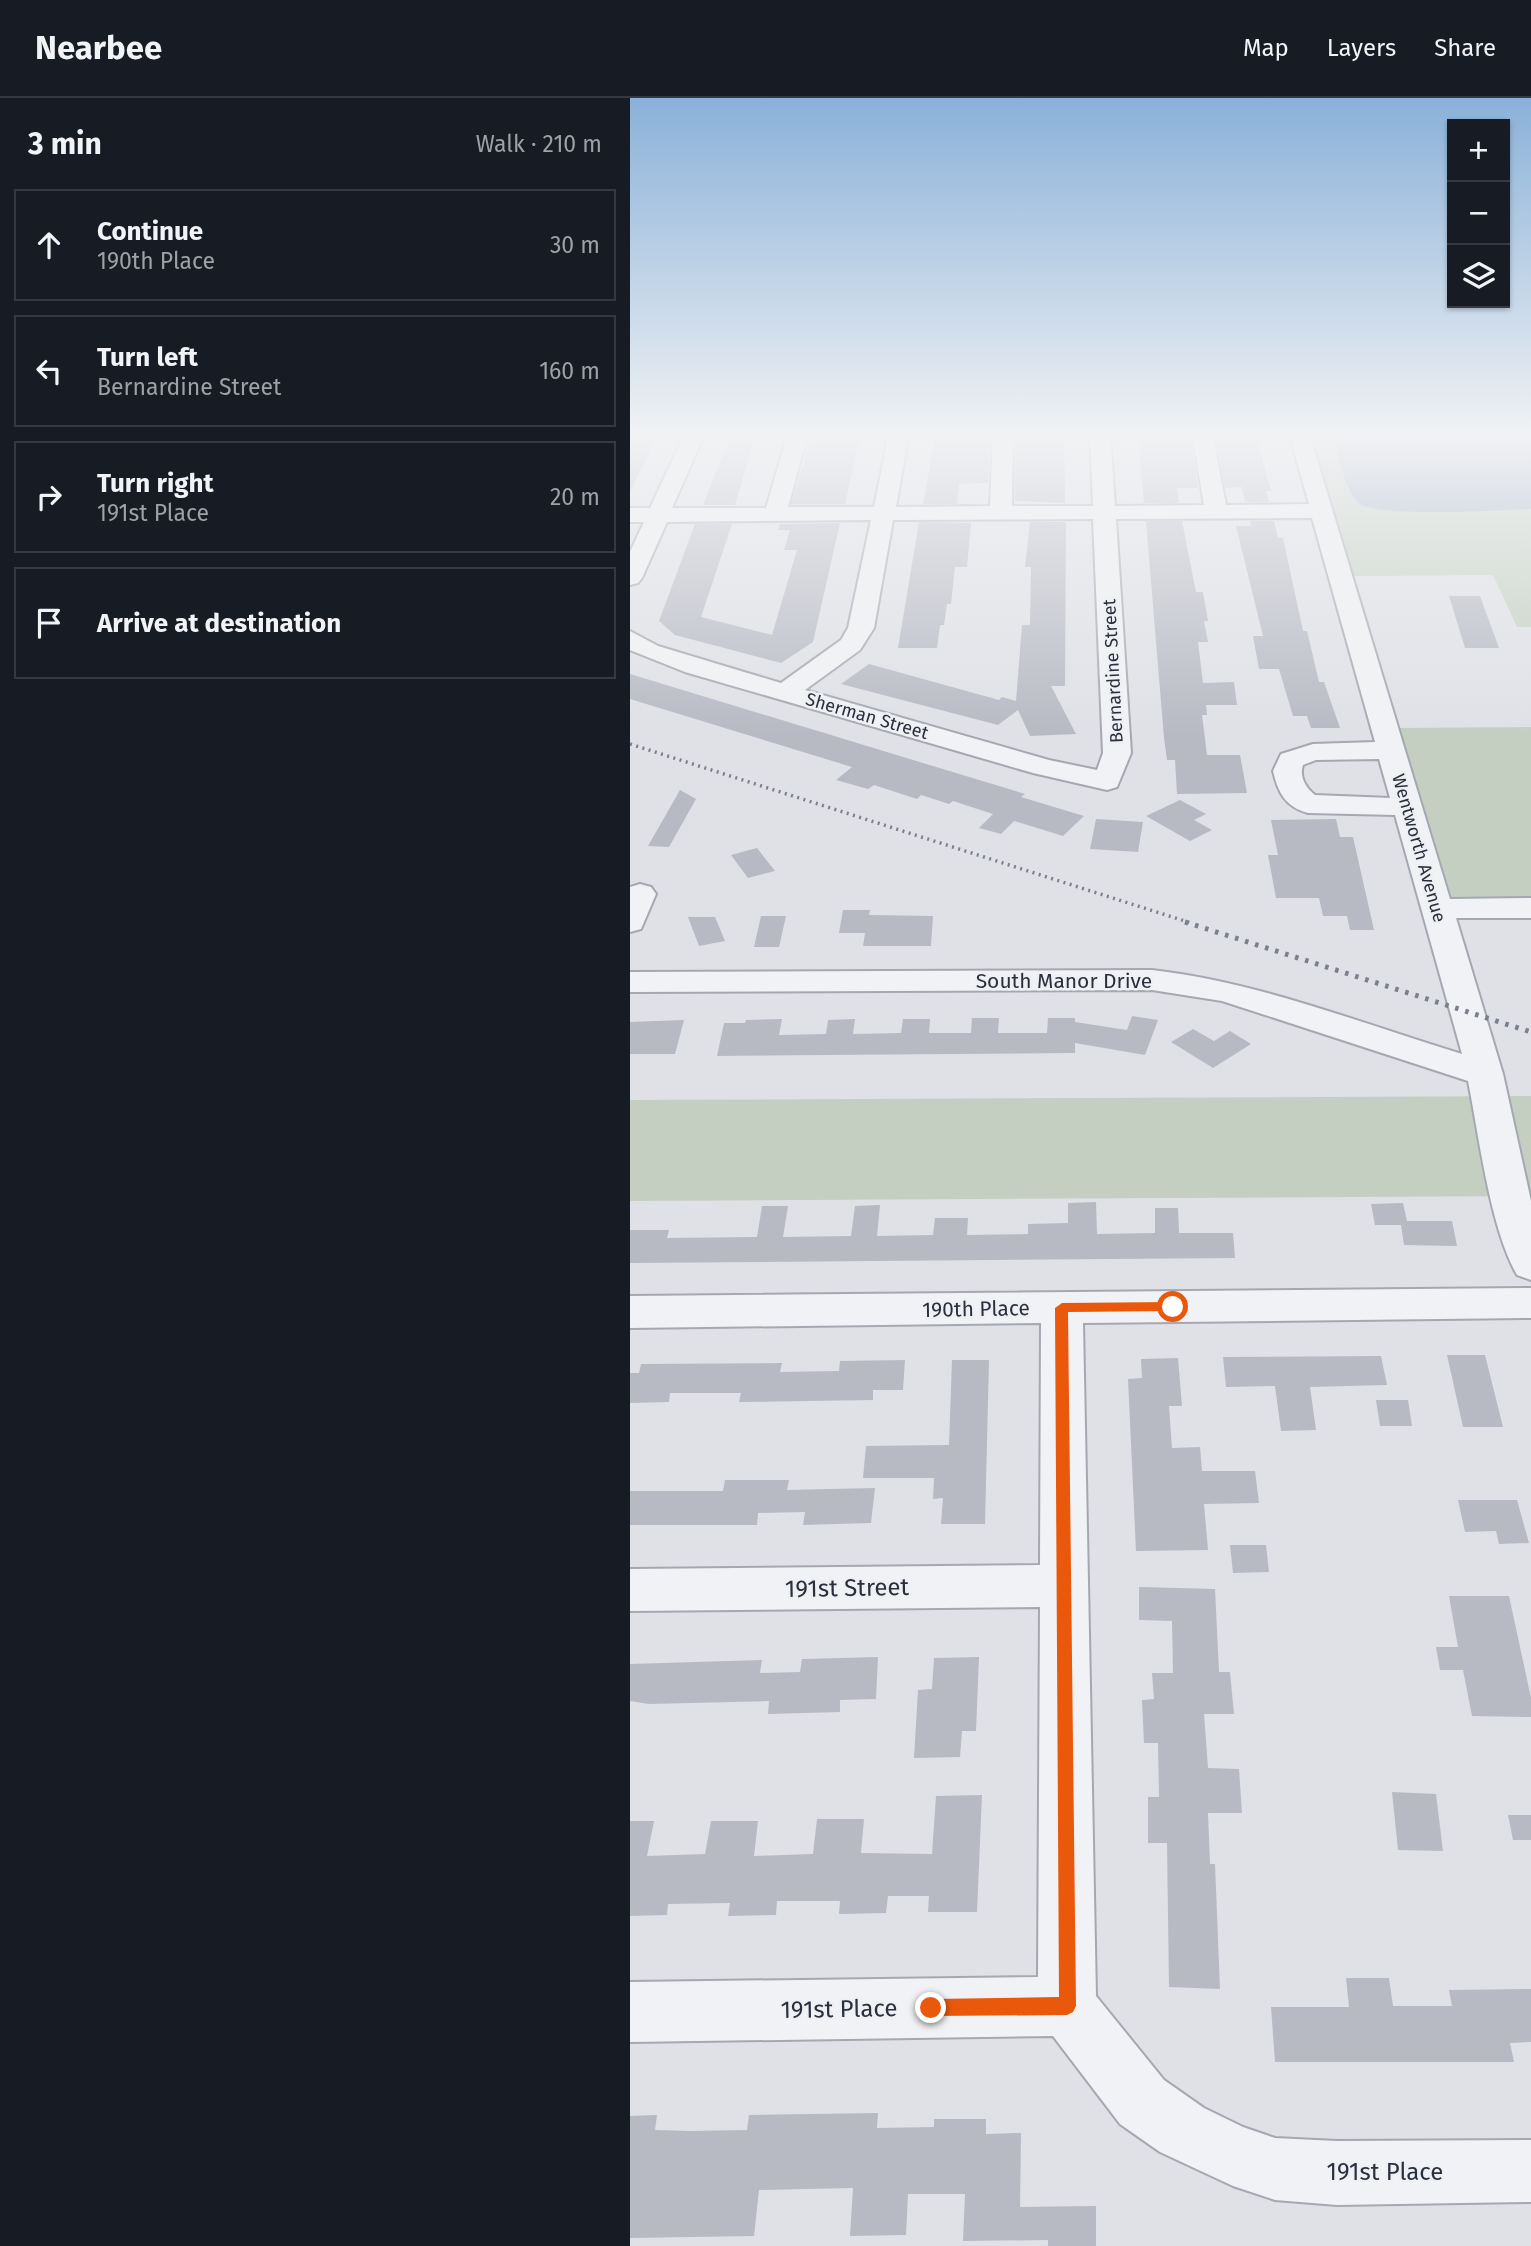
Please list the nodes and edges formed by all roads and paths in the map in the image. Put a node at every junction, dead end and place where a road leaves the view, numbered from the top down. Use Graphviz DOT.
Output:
graph roads {
  1 [pos="649,533"];
  2 [pos="879,533"];
  3 [pos="1106,533"];
  4 [pos="1328,533"];
  5 [pos="630,578"];
  6 [pos="630,639"];
  7 [pos="785,692"];
  8 [pos="1391,750"];
  9 [pos="1107,781"];
  10 [pos="1408,807"];
  11 [pos="1531,908"];
  12 [pos="1437,909"];
  13 [pos="630,982"];
  14 [pos="1485,1074"];
  15 [pos="1531,1265"];
  16 [pos="1531,1303"];
  17 [pos="1062,1308"];
  18 [pos="630,1312"];
  19 [pos="1065,1586"];
  20 [pos="630,1590"];
  21 [pos="1067,2006"];
  22 [pos="630,2012"];
  23 [pos="1531,2171"];
  1 -- 5 [label="street"];
  2 -- 7 [label="street"];
  3 -- 9 [label="street, Bernardine Street"];
  4 -- 8 [label="street, Wentworth Avenue"];
  6 -- 7 [label="street, Sherman Street"];
  7 -- 9 [label="street, Sherman Street"];
  8 -- 10 [label="street, Wentworth Avenue"];
  8 -- 10 [label="street"];
  10 -- 12 [label="street, Wentworth Avenue"];
  11 -- 12 [label="street"];
  12 -- 14 [label="street, Wentworth Avenue"];
  13 -- 14 [label="street, South Manor Drive"];
  14 -- 15 [label="street, Wentworth Avenue"];
  16 -- 17 [label="street, 190th Place"];
  17 -- 18 [label="street, 190th Place"];
  17 -- 19 [label="street"];
  19 -- 20 [label="street, 191st Street"];
  19 -- 21 [label="street"];
  21 -- 22 [label="street, 191st Place"];
  21 -- 23 [label="street, 191st Place"];
}
